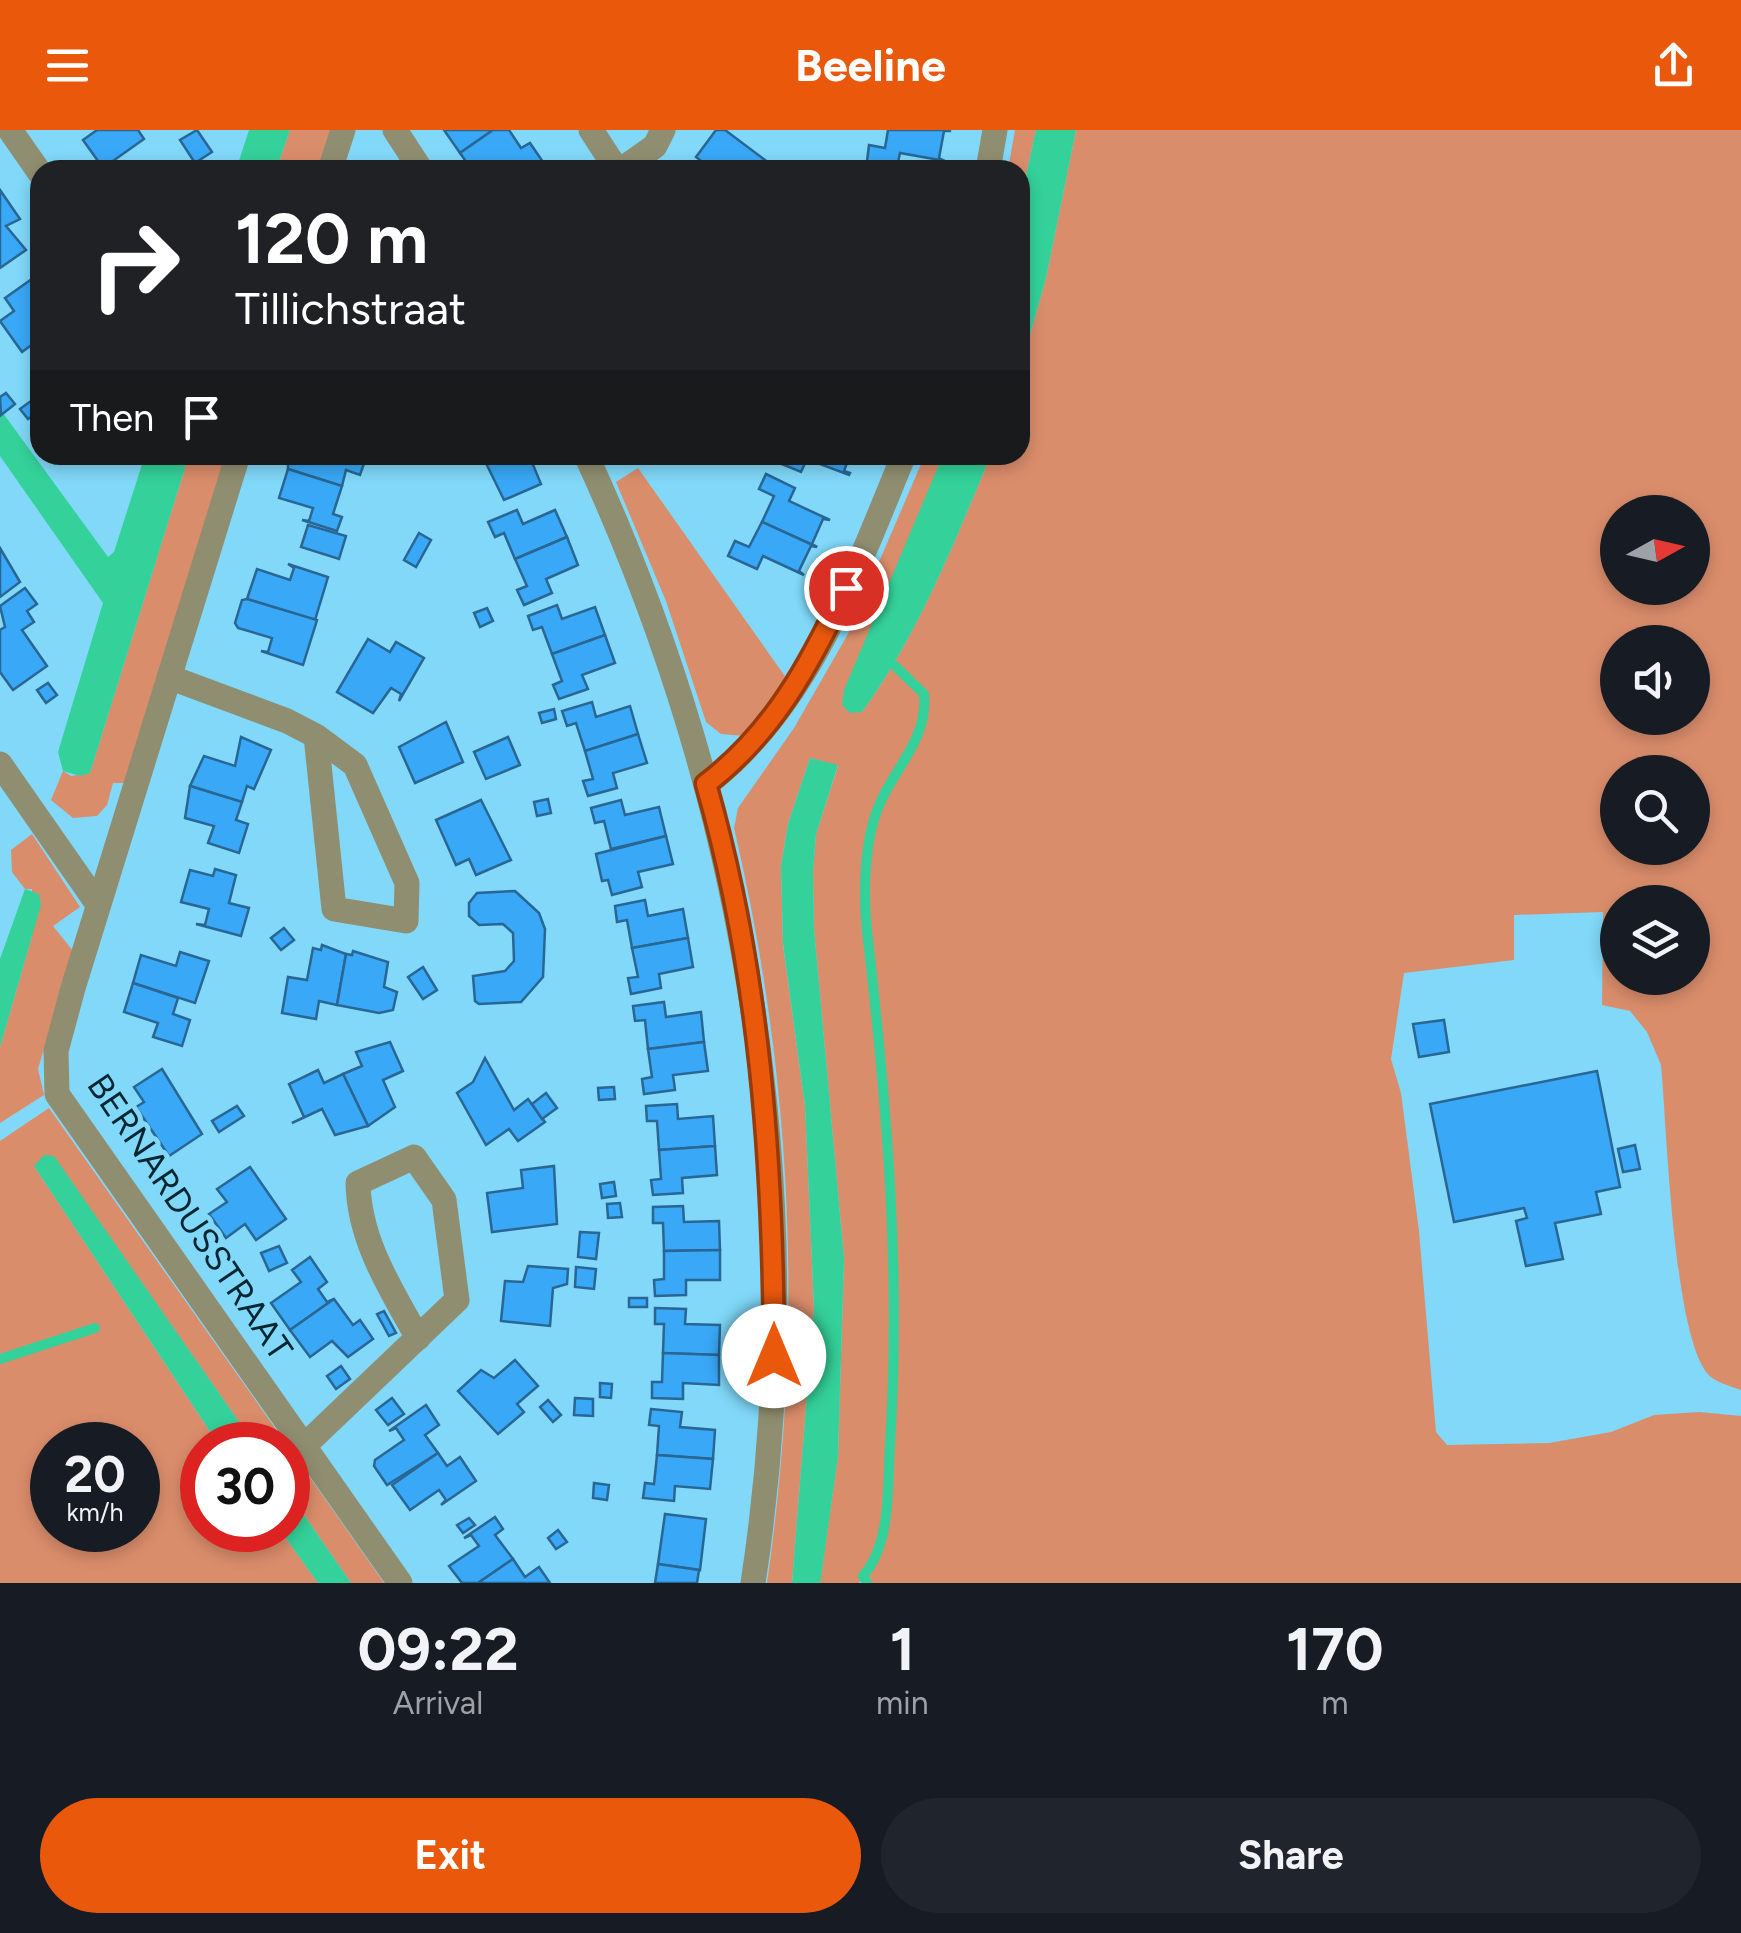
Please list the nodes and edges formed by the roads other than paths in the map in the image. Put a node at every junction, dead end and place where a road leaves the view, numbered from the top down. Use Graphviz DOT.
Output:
graph roads {
  1 [pos="10,130"];
  2 [pos="343,130"];
  3 [pos="395,130"];
  4 [pos="591,130"];
  5 [pos="663,130"];
  6 [pos="995,130"];
  7 [pos="31,160"];
  8 [pos="333,160"];
  9 [pos="414,160"];
  10 [pos="612,160"];
  11 [pos="634,160"];
  12 [pos="990,160"];
  13 [pos="235,465"];
  14 [pos="590,465"];
  15 [pos="900,465"];
  16 [pos="169,676"];
  17 [pos="316,736"];
  18 [pos="0,764"];
  19 [pos="706,784"];
  20 [pos="98,903"];
  21 [pos="418,1338"];
  22 [pos="287,1422"];
  23 [pos="310,1440"];
  24 [pos="310,1455"];
  25 [pos="400,1583"];
  26 [pos="754,1583"];
  1 -- 7 [label="street"];
  2 -- 8 [label="street"];
  3 -- 9 [label="street"];
  4 -- 10 [label="street"];
  5 -- 11 [label="street"];
  6 -- 12 [label="street"];
  13 -- 16 [label="street, BERNARDUSSTRAAT"];
  14 -- 19 [label="street"];
  15 -- 19 [label="street"];
  16 -- 17 [label="street"];
  16 -- 20 [label="street, BERNARDUSSTRAAT"];
  17 -- 17 [label="street"];
  18 -- 20 [label="street"];
  19 -- 26 [label="street"];
  20 -- 22 [label="street, BERNARDUSSTRAAT"];
  21 -- 21 [label="street"];
  21 -- 23 [label="street"];
  24 -- 25 [label="street, BERNARDUSSTRAAT"];
}
